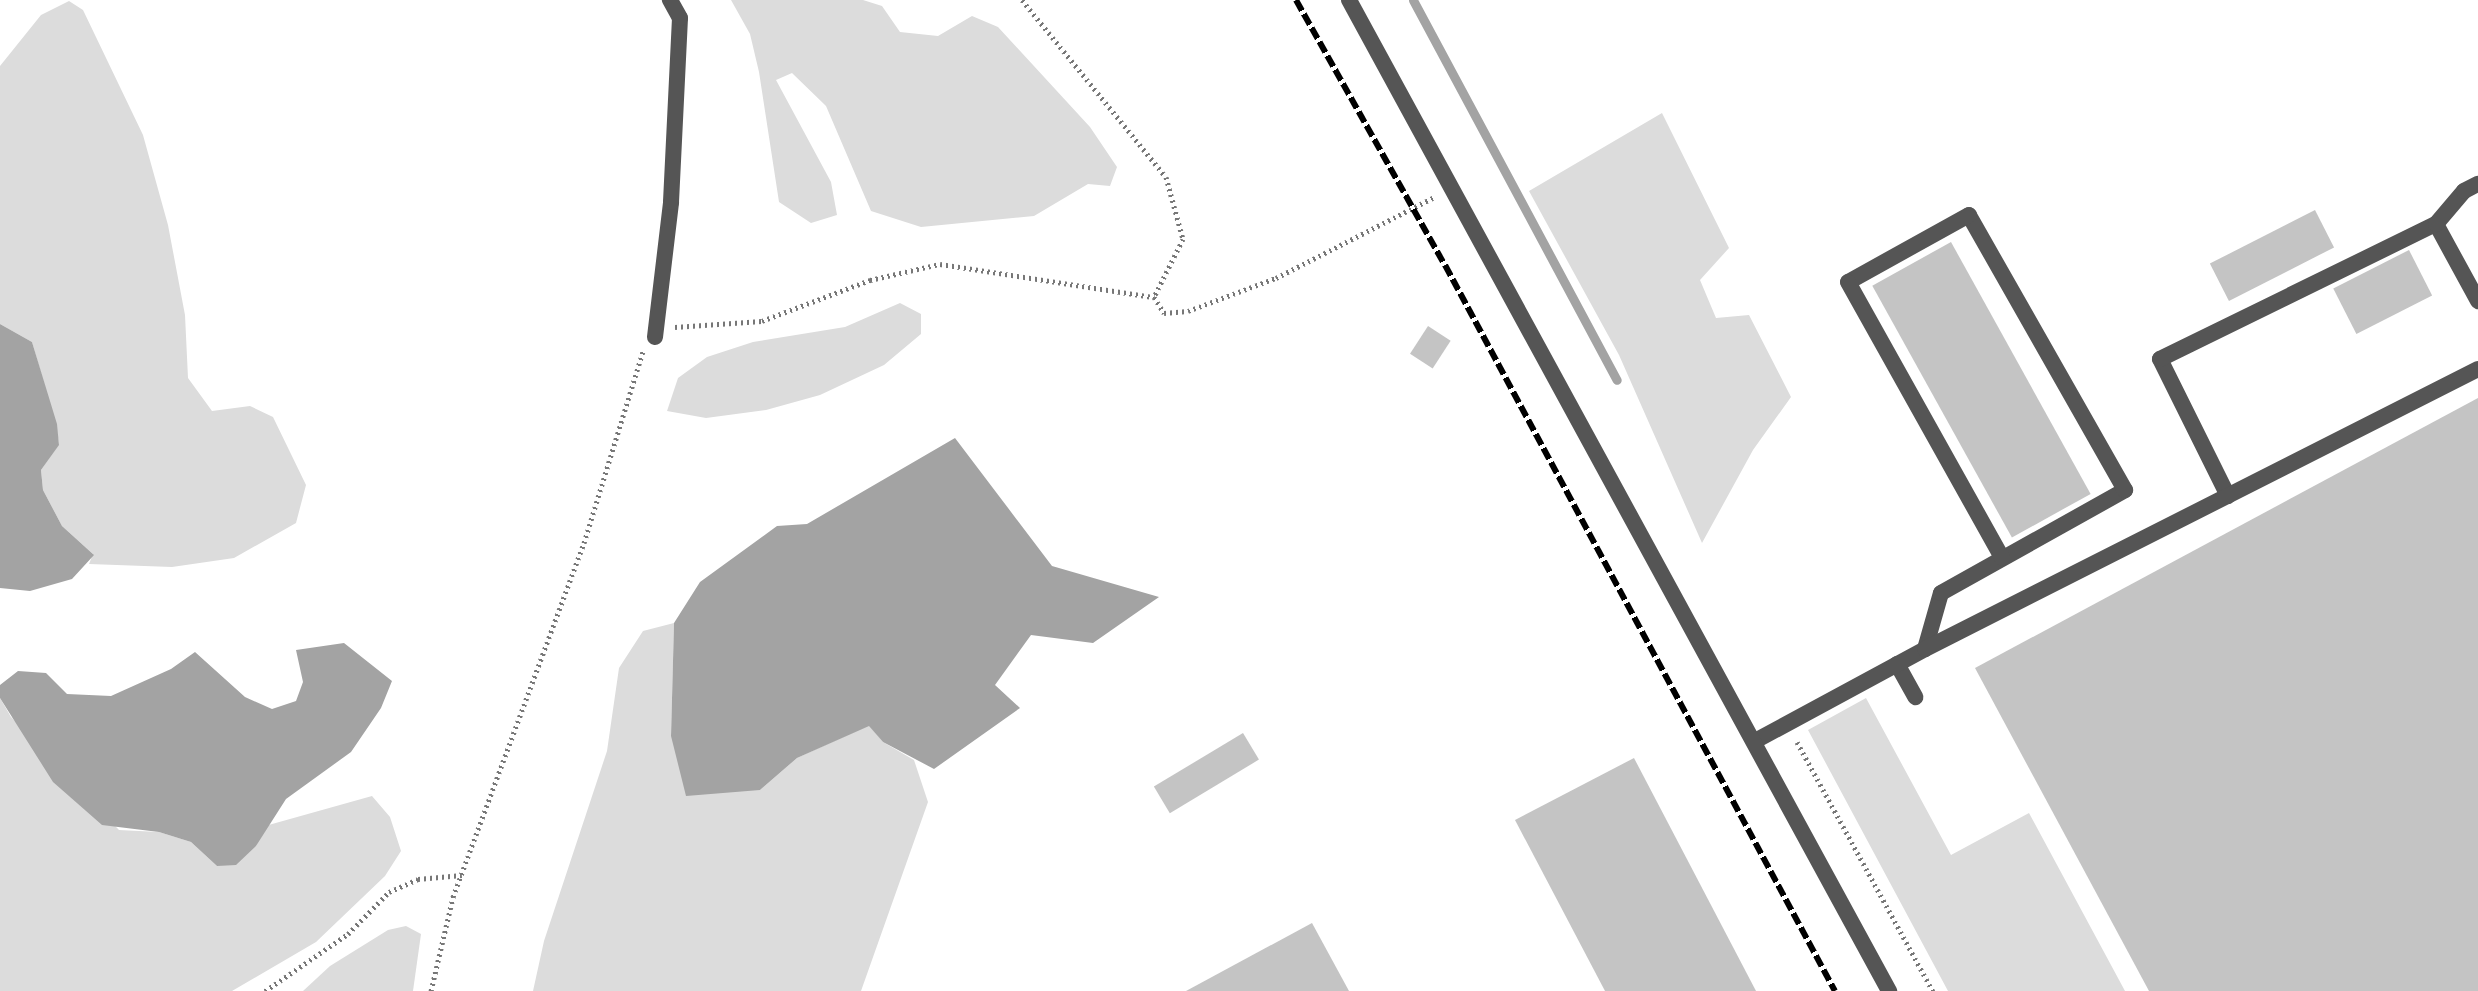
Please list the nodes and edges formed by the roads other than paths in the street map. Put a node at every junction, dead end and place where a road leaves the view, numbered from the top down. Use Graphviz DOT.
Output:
graph roads {
  1 [pos="670,0"];
  2 [pos="1349,0"];
  3 [pos="2478,184"];
  4 [pos="2436,224"];
  5 [pos="2478,301"];
  6 [pos="655,337"];
  7 [pos="2478,369"];
  8 [pos="2228,496"];
  9 [pos="2002,558"];
  10 [pos="1925,649"];
  11 [pos="1897,664"];
  12 [pos="1915,697"];
  13 [pos="1755,741"];
  14 [pos="1889,991"];
  1 -- 6 [label="street"];
  2 -- 13 [label="street"];
  3 -- 4 [label="street"];
  4 -- 5 [label="street"];
  4 -- 8 [label="street"];
  7 -- 8 [label="street"];
  8 -- 10 [label="street"];
  9 -- 9 [label="street"];
  9 -- 10 [label="street"];
  10 -- 11 [label="street"];
  11 -- 12 [label="street"];
  11 -- 13 [label="street"];
  13 -- 14 [label="street"];
}
